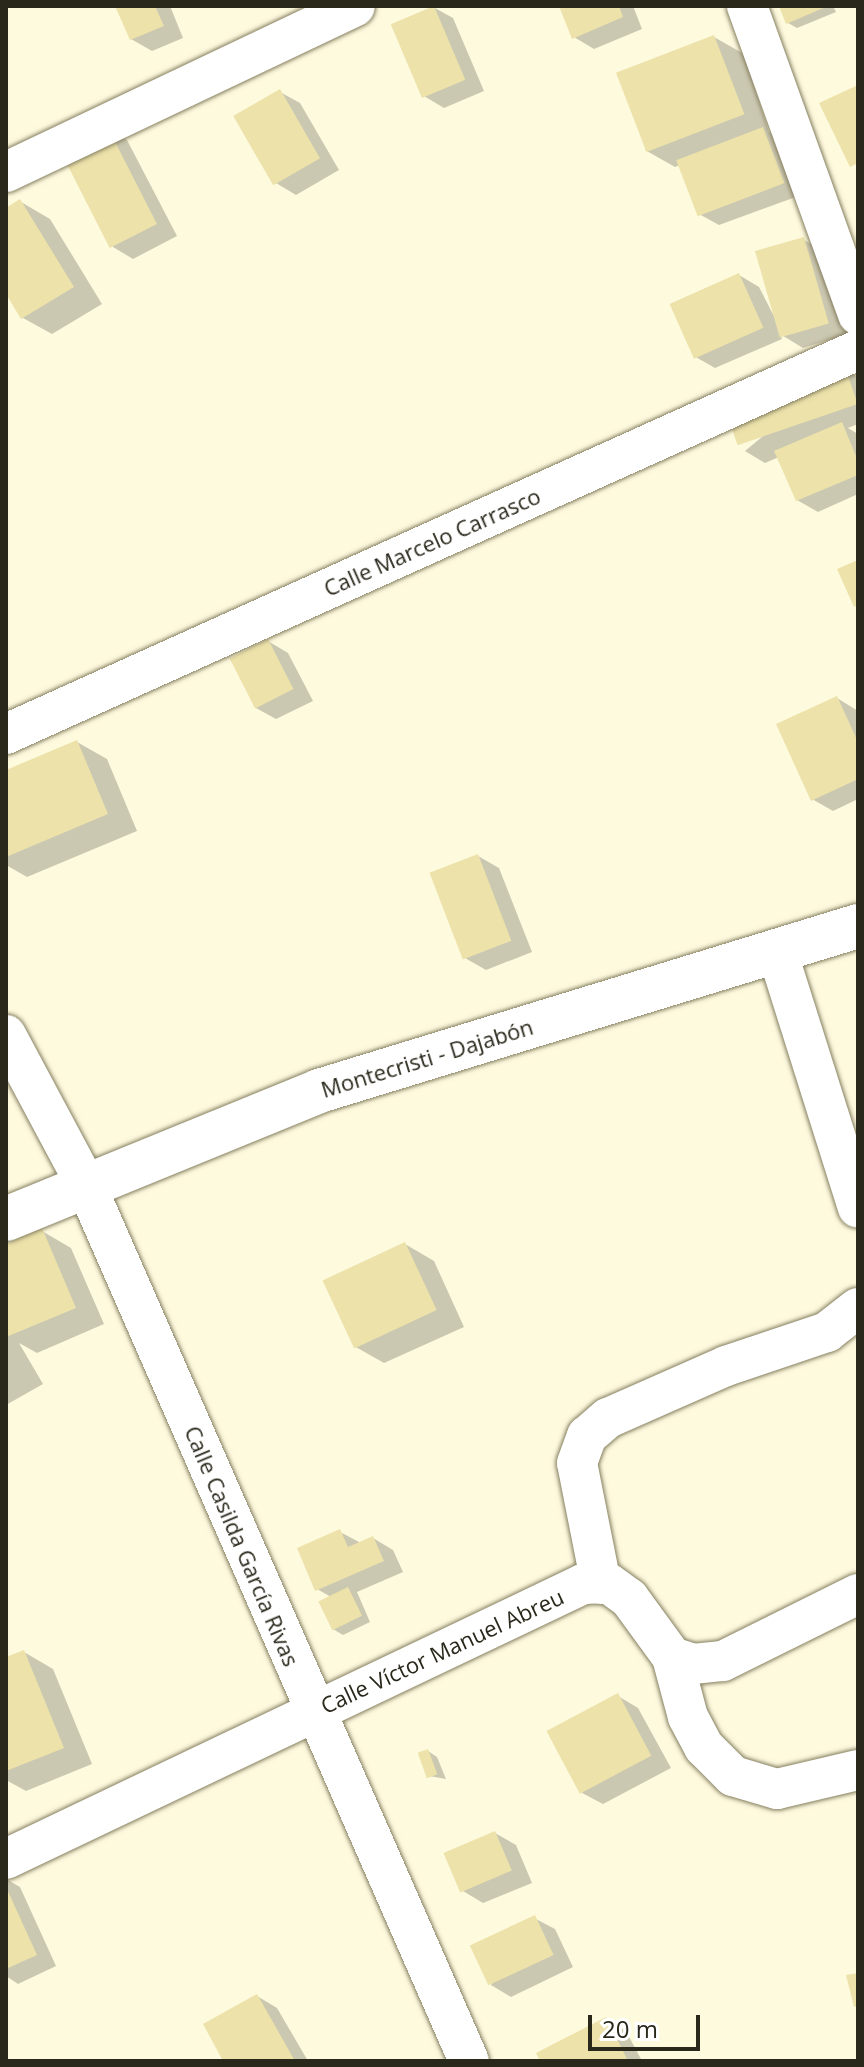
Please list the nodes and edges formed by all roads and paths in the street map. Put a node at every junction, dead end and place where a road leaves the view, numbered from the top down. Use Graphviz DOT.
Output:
graph roads {
  1 [pos="355,6"];
  2 [pos="747,6"];
  3 [pos="6,172"];
  4 [pos="858,315"];
  5 [pos="858,350"];
  6 [pos="6,734"];
  7 [pos="858,926"];
  8 [pos="777,951"];
  9 [pos="6,1035"];
  10 [pos="85,1183"];
  11 [pos="858,1208"];
  12 [pos="6,1219"];
  13 [pos="858,1308"];
  14 [pos="601,1584"];
  15 [pos="858,1594"];
  16 [pos="672,1657"];
  17 [pos="313,1713"];
  18 [pos="858,1770"];
  19 [pos="6,1859"];
  20 [pos="469,2061"];
  1 -- 3 [label="street"];
  2 -- 4 [label="street"];
  5 -- 6 [label="street, Calle Marcelo Carrasco"];
  7 -- 8 [label="main road, Montecristi - Dajabón"];
  8 -- 10 [label="main road, Montecristi - Dajabón"];
  8 -- 11 [label="street"];
  9 -- 10 [label="street, Calle Casilda García Rivas"];
  10 -- 12 [label="main road, Montecristi - Dajabón"];
  10 -- 17 [label="street, Calle Casilda García Rivas"];
  13 -- 14 [label="street"];
  14 -- 16 [label="street"];
  14 -- 17 [label="street, Calle Víctor Manuel Abreu"];
  15 -- 16 [label="street"];
  16 -- 18 [label="street"];
  17 -- 19 [label="street, Calle Víctor Manuel Abreu"];
  17 -- 20 [label="street, Calle Casilda García Rivas"];
}
